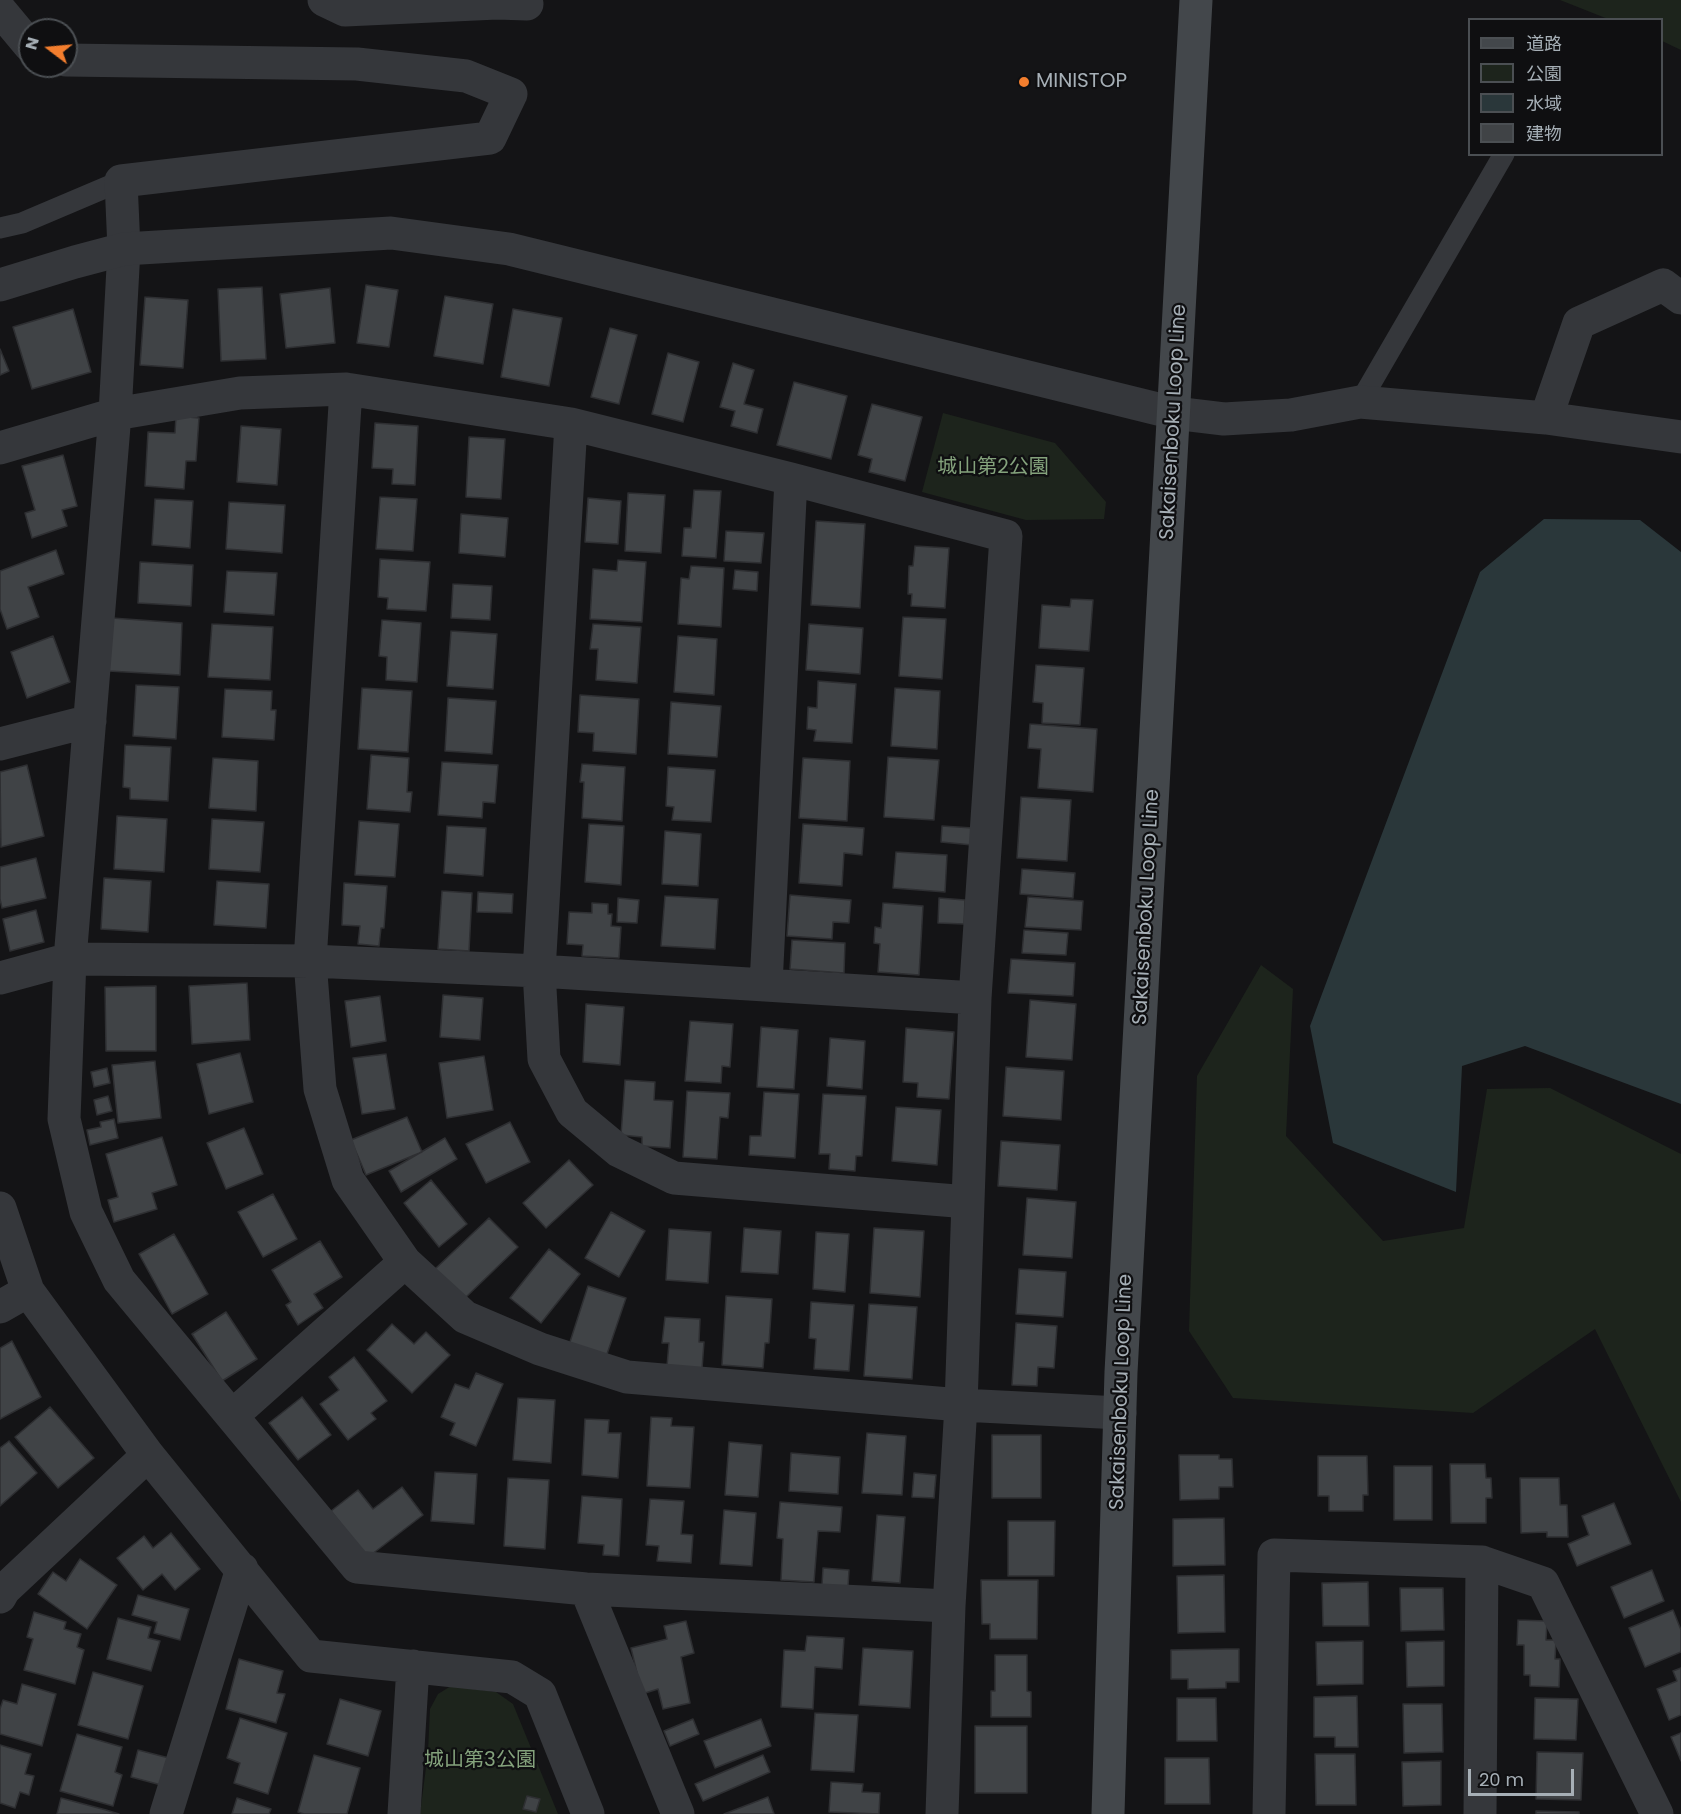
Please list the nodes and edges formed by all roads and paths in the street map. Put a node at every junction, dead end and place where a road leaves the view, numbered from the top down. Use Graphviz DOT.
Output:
graph roads {
  1 [pos="324,0"];
  2 [pos="1196,0"];
  3 [pos="527,4"];
  4 [pos="0,10"];
  5 [pos="18,32"];
  6 [pos="78,60"];
  7 [pos="1503,156"];
  8 [pos="122,181"];
  9 [pos="0,228"];
  10 [pos="124,249"];
  11 [pos="0,285"];
  12 [pos="1681,298"];
  13 [pos="346,389"];
  14 [pos="1360,402"];
  15 [pos="1174,413"];
  16 [pos="115,414"];
  17 [pos="1546,418"];
  18 [pos="571,424"];
  19 [pos="1681,437"];
  20 [pos="0,448"];
  21 [pos="791,479"];
  22 [pos="90,721"];
  23 [pos="0,744"];
  24 [pos="70,959"];
  25 [pos="310,962"];
  26 [pos="539,971"];
  27 [pos="0,978"];
  28 [pos="766,985"];
  29 [pos="975,998"];
  30 [pos="968,1202"];
  31 [pos="0,1208"];
  32 [pos="405,1262"];
  33 [pos="28,1291"];
  34 [pos="0,1307"];
  35 [pos="961,1405"];
  36 [pos="1120,1413"];
  37 [pos="232,1416"];
  38 [pos="148,1455"];
  39 [pos="1482,1562"];
  40 [pos="242,1569"];
  41 [pos="586,1590"];
  42 [pos="0,1597"];
  43 [pos="949,1606"];
  44 [pos="413,1666"];
  45 [pos="166,1814"];
  46 [pos="404,1814"];
  47 [pos="588,1814"];
  48 [pos="678,1814"];
  49 [pos="942,1814"];
  50 [pos="1108,1814"];
  51 [pos="1269,1814"];
  52 [pos="1480,1814"];
  53 [pos="1657,1814"];
  1 -- 3 [label="street"];
  2 -- 15 [label="main road, Sakaisenboku Loop Line"];
  4 -- 5 [label="street"];
  6 -- 8 [label="street"];
  7 -- 14 [label="lane"];
  8 -- 9 [label="lane"];
  8 -- 10 [label="street"];
  10 -- 11 [label="street"];
  10 -- 15 [label="street"];
  10 -- 16 [label="street"];
  12 -- 17 [label="street"];
  13 -- 16 [label="street"];
  13 -- 18 [label="street"];
  13 -- 25 [label="street"];
  14 -- 15 [label="street"];
  14 -- 17 [label="street"];
  15 -- 36 [label="main road, Sakaisenboku Loop Line"];
  16 -- 20 [label="street"];
  16 -- 22 [label="street"];
  17 -- 19 [label="street"];
  18 -- 21 [label="street"];
  18 -- 26 [label="street"];
  21 -- 28 [label="street"];
  21 -- 29 [label="street"];
  22 -- 23 [label="street"];
  22 -- 24 [label="street"];
  24 -- 25 [label="street"];
  24 -- 27 [label="street"];
  24 -- 37 [label="street"];
  25 -- 26 [label="street"];
  25 -- 32 [label="street"];
  26 -- 28 [label="street"];
  26 -- 30 [label="street"];
  28 -- 29 [label="street"];
  29 -- 30 [label="street"];
  30 -- 35 [label="street"];
  31 -- 33 [label="street"];
  32 -- 35 [label="street"];
  32 -- 37 [label="street"];
  33 -- 34 [label="street"];
  33 -- 38 [label="street"];
  35 -- 36 [label="street"];
  35 -- 43 [label="street"];
  36 -- 50 [label="main road, Sakaisenboku Loop Line"];
  37 -- 41 [label="street"];
  38 -- 40 [label="street"];
  38 -- 42 [label="street"];
  39 -- 51 [label="street"];
  39 -- 52 [label="street"];
  39 -- 53 [label="street"];
  40 -- 44 [label="street"];
  40 -- 45 [label="street"];
  41 -- 43 [label="street"];
  41 -- 48 [label="street"];
  43 -- 49 [label="street"];
  44 -- 46 [label="street"];
  44 -- 47 [label="street"];
}
